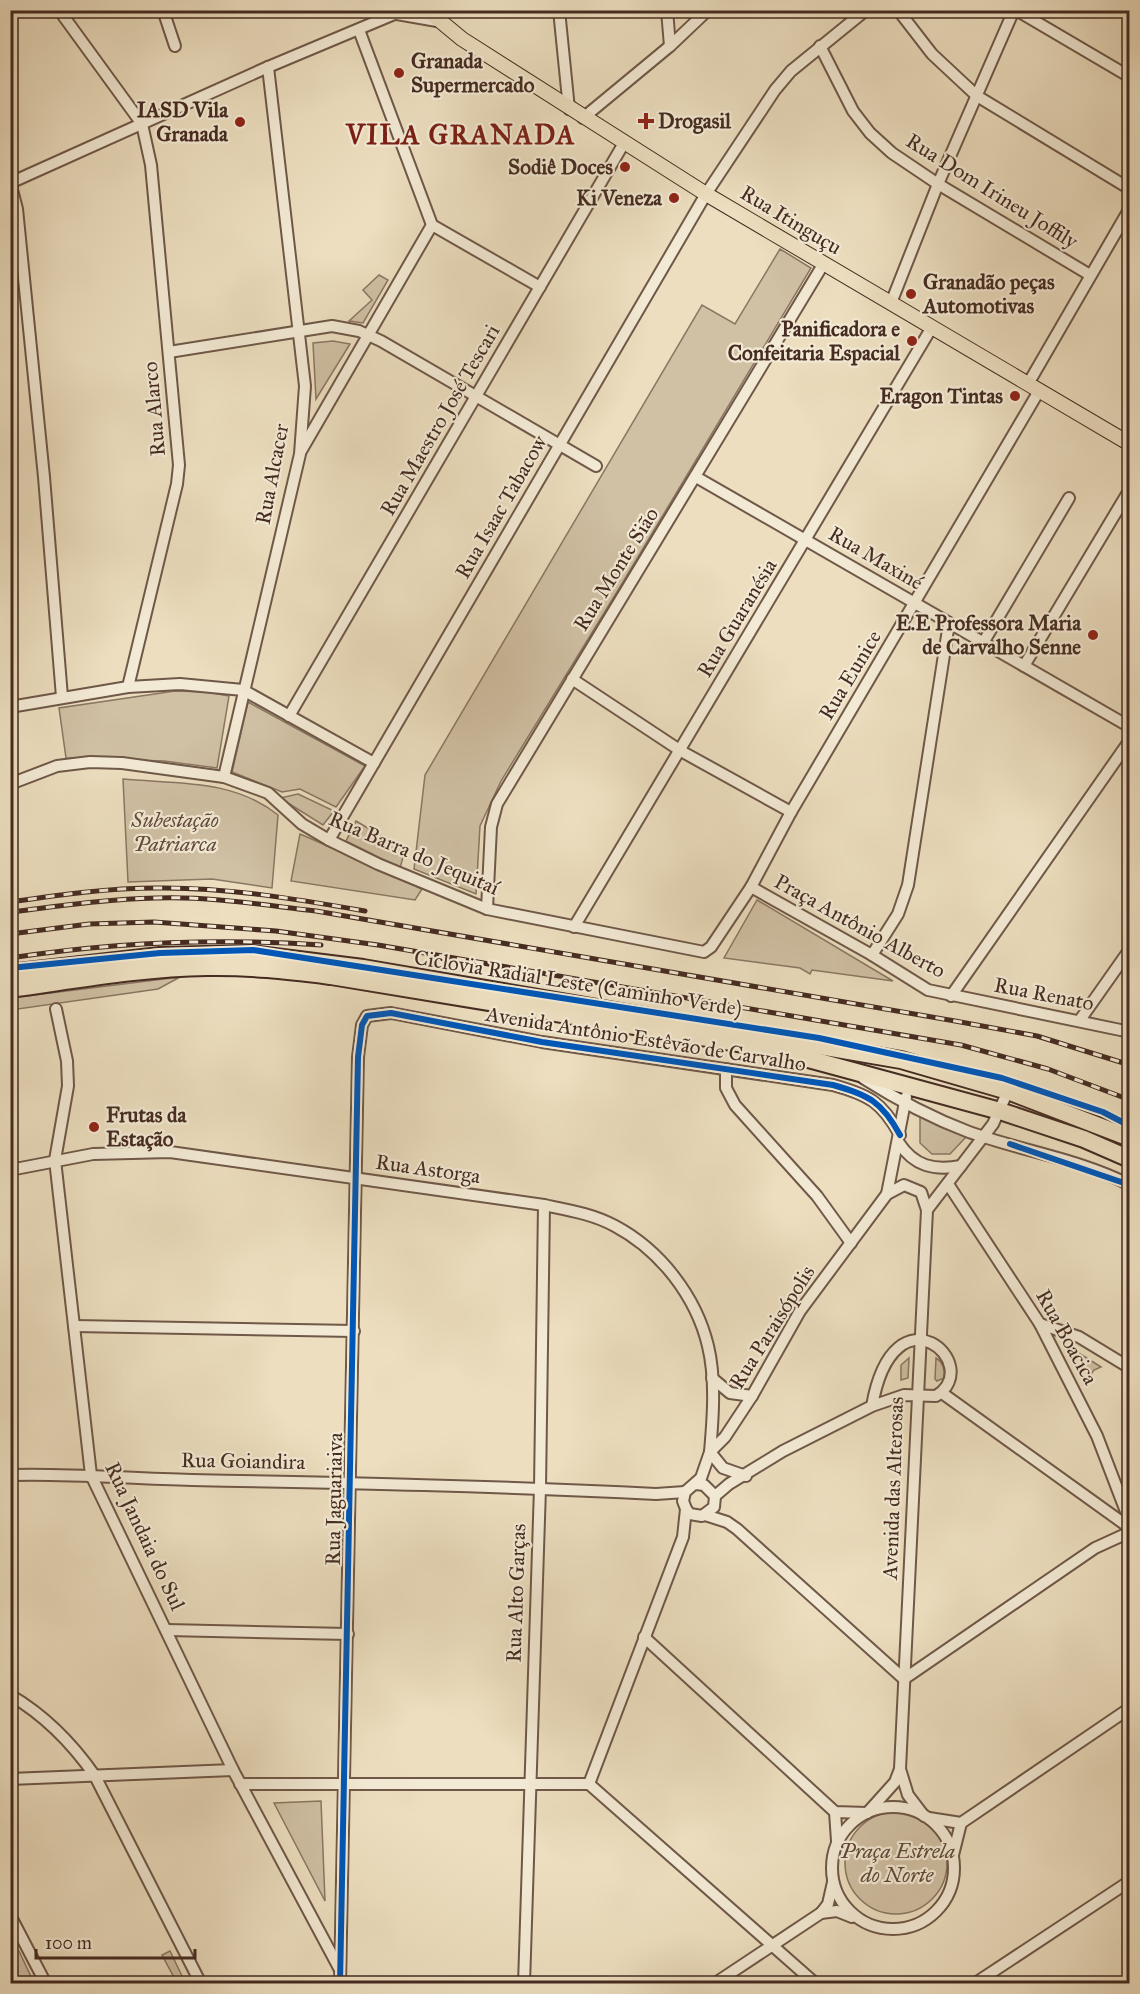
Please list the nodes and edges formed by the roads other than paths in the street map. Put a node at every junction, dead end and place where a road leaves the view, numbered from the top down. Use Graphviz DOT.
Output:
graph roads {
  1 [pos="58,10"];
  2 [pos="163,10"];
  3 [pos="559,10"];
  4 [pos="667,10"];
  5 [pos="708,10"];
  6 [pos="866,10"];
  7 [pos="898,10"];
  8 [pos="1015,10"];
  9 [pos="400,12"];
  10 [pos="432,14"];
  11 [pos="358,30"];
  12 [pos="175,46"];
  13 [pos="670,46"];
  14 [pos="820,46"];
  15 [pos="268,68"];
  16 [pos="1130,77"];
  17 [pos="977,96"];
  18 [pos="570,109"];
  19 [pos="583,118"];
  20 [pos="142,123"];
  21 [pos="624,143"];
  22 [pos="11,182"];
  23 [pos="938,184"];
  24 [pos="1130,189"];
  25 [pos="706,194"];
  26 [pos="1130,208"];
  27 [pos="432,225"];
  28 [pos="824,263"];
  29 [pos="1090,275"];
  30 [pos="540,286"];
  31 [pos="891,303"];
  32 [pos="932,327"];
  33 [pos="300,332"];
  34 [pos="370,334"];
  35 [pos="169,352"];
  36 [pos="1034,388"];
  37 [pos="476,397"];
  38 [pos="1129,442"];
  39 [pos="559,445"];
  40 [pos="300,454"];
  41 [pos="596,466"];
  42 [pos="696,477"];
  43 [pos="1130,489"];
  44 [pos="1069,498"];
  45 [pos="806,540"];
  46 [pos="915,603"];
  47 [pos="949,623"];
  48 [pos="983,643"];
  49 [pos="1024,666"];
  50 [pos="572,679"];
  51 [pos="128,687"];
  52 [pos="243,690"];
  53 [pos="62,697"];
  54 [pos="10,707"];
  55 [pos="289,716"];
  56 [pos="1130,727"];
  57 [pos="1130,740"];
  58 [pos="681,751"];
  59 [pos="374,763"];
  60 [pos="224,777"];
  61 [pos="10,784"];
  62 [pos="791,812"];
  63 [pos="329,840"];
  64 [pos="751,887"];
  65 [pos="487,909"];
  66 [pos="574,927"];
  67 [pos="711,947"];
  68 [pos="1130,949"];
  69 [pos="872,955"];
  70 [pos="10,973"];
  71 [pos="10,989"];
  72 [pos="951,996"];
  73 [pos="56,1009"];
  74 [pos="367,1016"];
  75 [pos="1080,1020"];
  76 [pos="1130,1032"];
  77 [pos="726,1069"];
  78 [pos="971,1080"];
  79 [pos="1008,1091"];
  80 [pos="907,1095"];
  81 [pos="1000,1111"];
  82 [pos="984,1136"];
  83 [pos="1130,1138"];
  84 [pos="899,1139"];
  85 [pos="1130,1159"];
  86 [pos="55,1160"];
  87 [pos="961,1166"];
  88 [pos="10,1170"];
  89 [pos="356,1178"];
  90 [pos="948,1184"];
  91 [pos="1130,1185"];
  92 [pos="887,1194"];
  93 [pos="544,1205"];
  94 [pos="927,1210"];
  95 [pos="851,1243"];
  96 [pos="1040,1324"];
  97 [pos="74,1326"];
  98 [pos="354,1331"];
  99 [pos="919,1338"];
  100 [pos="1130,1368"];
  101 [pos="712,1378"];
  102 [pos="942,1393"];
  103 [pos="752,1396"];
  104 [pos="916,1396"];
  105 [pos="872,1406"];
  106 [pos="711,1452"];
  107 [pos="91,1474"];
  108 [pos="10,1475"];
  109 [pos="746,1476"];
  110 [pos="351,1483"];
  111 [pos="696,1484"];
  112 [pos="540,1488"];
  113 [pos="685,1492"];
  114 [pos="656,1494"];
  115 [pos="715,1498"];
  116 [pos="685,1507"];
  117 [pos="704,1516"];
  118 [pos="727,1522"];
  119 [pos="1130,1522"];
  120 [pos="1130,1530"];
  121 [pos="683,1537"];
  122 [pos="166,1630"];
  123 [pos="348,1634"];
  124 [pos="644,1638"];
  125 [pos="904,1679"];
  126 [pos="10,1695"];
  127 [pos="1130,1708"];
  128 [pos="900,1769"];
  129 [pos="232,1770"];
  130 [pos="95,1776"];
  131 [pos="10,1779"];
  132 [pos="345,1783"];
  133 [pos="529,1783"];
  134 [pos="240,1784"];
  135 [pos="589,1784"];
  136 [pos="835,1812"];
  137 [pos="867,1813"];
  138 [pos="926,1817"];
  139 [pos="961,1823"];
  140 [pos="837,1843"];
  141 [pos="953,1855"];
  142 [pos="833,1881"];
  143 [pos="1129,1883"];
  144 [pos="821,1913"];
  145 [pos="11,1921"];
  146 [pos="862,1921"];
  147 [pos="771,1946"];
  148 [pos="340,1970"];
  149 [pos="46,1983"];
  150 [pos="201,1983"];
  151 [pos="340,1983"];
  152 [pos="525,1983"];
  153 [pos="714,1983"];
  154 [pos="816,1983"];
  155 [pos="974,1983"];
  1 -- 20 [label="street"];
  2 -- 12 [label="street"];
  3 -- 18 [label="street"];
  4 -- 13 [label="street"];
  5 -- 13 [label="street"];
  6 -- 14 [label="street, Rua Isaac Tabacow"];
  7 -- 17 [label="street"];
  8 -- 16 [label="street"];
  8 -- 17 [label="street"];
  9 -- 10 [label="street"];
  9 -- 11 [label="street"];
  10 -- 18 [label="main road, Rua Itinguçu"];
  11 -- 15 [label="street"];
  11 -- 27 [label="street"];
  13 -- 19 [label="street"];
  14 -- 23 [label="street, Rua Dom Irineu Joffily"];
  14 -- 25 [label="street, Rua Isaac Tabacow"];
  15 -- 20 [label="street"];
  15 -- 33 [label="street, Rua Alcacer"];
  17 -- 23 [label="street"];
  17 -- 24 [label="street"];
  18 -- 19 [label="main road, Rua Itinguçu"];
  19 -- 21 [label="main road, Rua Itinguçu"];
  20 -- 22 [label="street"];
  20 -- 35 [label="street, Rua Alarco"];
  21 -- 25 [label="main road, Rua Itinguçu"];
  21 -- 30 [label="street, Rua Maestro José Tescari"];
  22 -- 53 [label="street"];
  23 -- 29 [label="street, Rua Dom Irineu Joffily"];
  23 -- 31 [label="street"];
  25 -- 28 [label="main road, Rua Itinguçu"];
  25 -- 39 [label="street, Rua Isaac Tabacow"];
  26 -- 29 [label="street, Rua Eunice"];
  27 -- 30 [label="street"];
  27 -- 34 [label="street"];
  28 -- 31 [label="main road, Rua Itinguçu"];
  28 -- 42 [label="street, Rua Monte Sião"];
  29 -- 36 [label="street, Rua Eunice"];
  30 -- 37 [label="street, Rua Maestro José Tescari"];
  31 -- 32 [label="main road, Rua Itinguçu"];
  32 -- 36 [label="main road, Rua Itinguçu"];
  32 -- 45 [label="street, Rua Guaranésia"];
  33 -- 34 [label="street"];
  33 -- 35 [label="street"];
  33 -- 40 [label="street, Rua Alcacer"];
  34 -- 37 [label="street"];
  34 -- 40 [label="street"];
  35 -- 51 [label="street, Rua Alarco"];
  36 -- 38 [label="main road, Rua Itinguçu"];
  36 -- 46 [label="street, Rua Eunice"];
  37 -- 39 [label="street"];
  37 -- 55 [label="street, Rua Maestro José Tescari"];
  39 -- 41 [label="street"];
  39 -- 59 [label="street, Rua Isaac Tabacow"];
  40 -- 52 [label="street, Rua Alcacer"];
  42 -- 45 [label="street, Rua Maxiné"];
  42 -- 50 [label="street, Rua Monte Sião"];
  43 -- 49 [label="street"];
  44 -- 48 [label="street"];
  45 -- 46 [label="street, Rua Maxiné"];
  45 -- 58 [label="street, Rua Guaranésia"];
  46 -- 47 [label="street, Rua Maxiné"];
  46 -- 62 [label="street, Rua Eunice"];
  47 -- 48 [label="street, Rua Maxiné"];
  47 -- 69 [label="street"];
  48 -- 49 [label="street, Rua Maxiné"];
  49 -- 56 [label="street, Rua Maxiné"];
  50 -- 58 [label="street"];
  50 -- 65 [label="street, Rua Monte Sião"];
  51 -- 52 [label="street"];
  51 -- 53 [label="street"];
  52 -- 55 [label="street"];
  52 -- 60 [label="street, Rua Alcacer"];
  53 -- 54 [label="street"];
  55 -- 59 [label="street"];
  57 -- 72 [label="street"];
  58 -- 62 [label="street"];
  58 -- 66 [label="street, Rua Guaranésia"];
  59 -- 63 [label="street, Rua Isaac Tabacow"];
  60 -- 61 [label="street, Rua Barra do Jequitaí"];
  60 -- 63 [label="street, Rua Barra do Jequitaí"];
  62 -- 64 [label="street, Rua Eunice"];
  63 -- 65 [label="street, Rua Barra do Jequitaí"];
  64 -- 67 [label="street, Rua Eunice"];
  64 -- 69 [label="street, Praça Antônio Alberto"];
  65 -- 66 [label="street, Rua Barra do Jequitaí"];
  66 -- 67 [label="street, Rua Barra do Jequitaí"];
  68 -- 75 [label="street"];
  69 -- 72 [label="street, Praça Antônio Alberto"];
  70 -- 78 [label="highway, Avenida Antônio Estêvão de Carvalho"];
  71 -- 80 [label="highway, Avenida Antônio Estêvão de Carvalho"];
  72 -- 75 [label="street, Rua Renato"];
  73 -- 86 [label="street, Rua Jandaia do Sul"];
  74 -- 77 [label="street, Avenida Antônio Estêvão de Carvalho"];
  74 -- 89 [label="street, Rua Jaguariaiva"];
  75 -- 76 [label="street, Rua Renato"];
  77 -- 84 [label="street, Avenida Antônio Estêvão de Carvalho"];
  77 -- 95 [label="street"];
  78 -- 79 [label="highway, Avenida Antônio Estêvão de Carvalho"];
  78 -- 80 [label="highway"];
  79 -- 81 [label="street"];
  79 -- 83 [label="highway, Avenida Antônio Estêvão de Carvalho"];
  80 -- 81 [label="highway, Avenida Antônio Estêvão de Carvalho"];
  80 -- 82 [label="street, Avenida Antônio Estêvão de Carvalho"];
  80 -- 84 [label="street"];
  81 -- 82 [label="street"];
  81 -- 85 [label="highway, Avenida Antônio Estêvão de Carvalho"];
  82 -- 87 [label="street"];
  82 -- 91 [label="street, Avenida Antônio Estêvão de Carvalho"];
  84 -- 87 [label="street"];
  84 -- 92 [label="street"];
  86 -- 88 [label="street, Rua Astorga"];
  86 -- 89 [label="street, Rua Astorga"];
  86 -- 97 [label="street, Rua Jandaia do Sul"];
  87 -- 90 [label="street"];
  89 -- 93 [label="street, Rua Astorga"];
  89 -- 98 [label="street, Rua Jaguariaiva"];
  90 -- 94 [label="street"];
  90 -- 96 [label="street, Rua Boacica"];
  92 -- 94 [label="street"];
  92 -- 95 [label="street, Rua Paraisópolis"];
  93 -- 101 [label="street, Rua Astorga"];
  93 -- 112 [label="street, Rua Alto Garças"];
  94 -- 99 [label="street, Avenida das Alterosas"];
  95 -- 103 [label="street, Rua Paraisópolis"];
  96 -- 100 [label="street"];
  96 -- 119 [label="street, Rua Boacica"];
  97 -- 98 [label="street"];
  97 -- 107 [label="street, Rua Jandaia do Sul"];
  98 -- 110 [label="street, Rua Jaguariaiva"];
  99 -- 102 [label="street"];
  99 -- 104 [label="street, Avenida das Alterosas"];
  99 -- 105 [label="street"];
  101 -- 103 [label="street"];
  101 -- 106 [label="street, Rua Astorga"];
  102 -- 104 [label="street"];
  102 -- 120 [label="street"];
  103 -- 106 [label="street, Rua Paraisópolis"];
  104 -- 105 [label="street"];
  104 -- 125 [label="street, Avenida das Alterosas"];
  105 -- 109 [label="street"];
  106 -- 109 [label="street"];
  106 -- 111 [label="street, Rua Paraisópolis"];
  107 -- 108 [label="street, Rua Goiandira"];
  107 -- 110 [label="street, Rua Goiandira"];
  107 -- 122 [label="street, Rua Jandaia do Sul"];
  109 -- 115 [label="street"];
  110 -- 112 [label="street, Rua Goiandira"];
  110 -- 123 [label="street, Rua Jaguariaiva"];
  111 -- 113 [label="street"];
  111 -- 115 [label="street"];
  112 -- 114 [label="street, Rua Goiandira"];
  112 -- 133 [label="street, Rua Alto Garças"];
  113 -- 114 [label="street, Rua Goiandira"];
  113 -- 116 [label="street"];
  114 -- 116 [label="street, Rua Goiandira"];
  115 -- 117 [label="street"];
  115 -- 118 [label="street"];
  116 -- 117 [label="street"];
  116 -- 121 [label="street"];
  117 -- 118 [label="street"];
  117 -- 121 [label="street"];
  118 -- 125 [label="street"];
  120 -- 125 [label="street"];
  121 -- 124 [label="street"];
  122 -- 123 [label="street"];
  122 -- 129 [label="street, Rua Jandaia do Sul"];
  123 -- 132 [label="street, Rua Jaguariaiva"];
  124 -- 135 [label="street"];
  124 -- 136 [label="street"];
  125 -- 128 [label="street, Avenida das Alterosas"];
  126 -- 130 [label="street"];
  127 -- 139 [label="street"];
  128 -- 137 [label="street"];
  128 -- 138 [label="street, Avenida das Alterosas"];
  129 -- 130 [label="street"];
  129 -- 134 [label="street, Rua Jandaia do Sul"];
  130 -- 131 [label="street"];
  130 -- 150 [label="street"];
  132 -- 133 [label="street"];
  132 -- 134 [label="street"];
  132 -- 148 [label="street, Rua Jaguariaiva"];
  133 -- 135 [label="street"];
  133 -- 152 [label="street, Rua Alto Garças"];
  134 -- 148 [label="street, Rua Jandaia do Sul"];
  135 -- 147 [label="street"];
  136 -- 137 [label="street"];
  136 -- 140 [label="street"];
  137 -- 138 [label="street"];
  137 -- 140 [label="street"];
  138 -- 139 [label="street"];
  138 -- 141 [label="street"];
  139 -- 141 [label="street"];
  140 -- 142 [label="street"];
  141 -- 146 [label="street"];
  142 -- 144 [label="street"];
  142 -- 146 [label="street"];
  143 -- 155 [label="street"];
  144 -- 146 [label="street"];
  144 -- 147 [label="street"];
  145 -- 149 [label="street"];
  147 -- 153 [label="street"];
  147 -- 154 [label="street"];
  148 -- 151 [label="street, Rua Jaguariaiva"];
}
